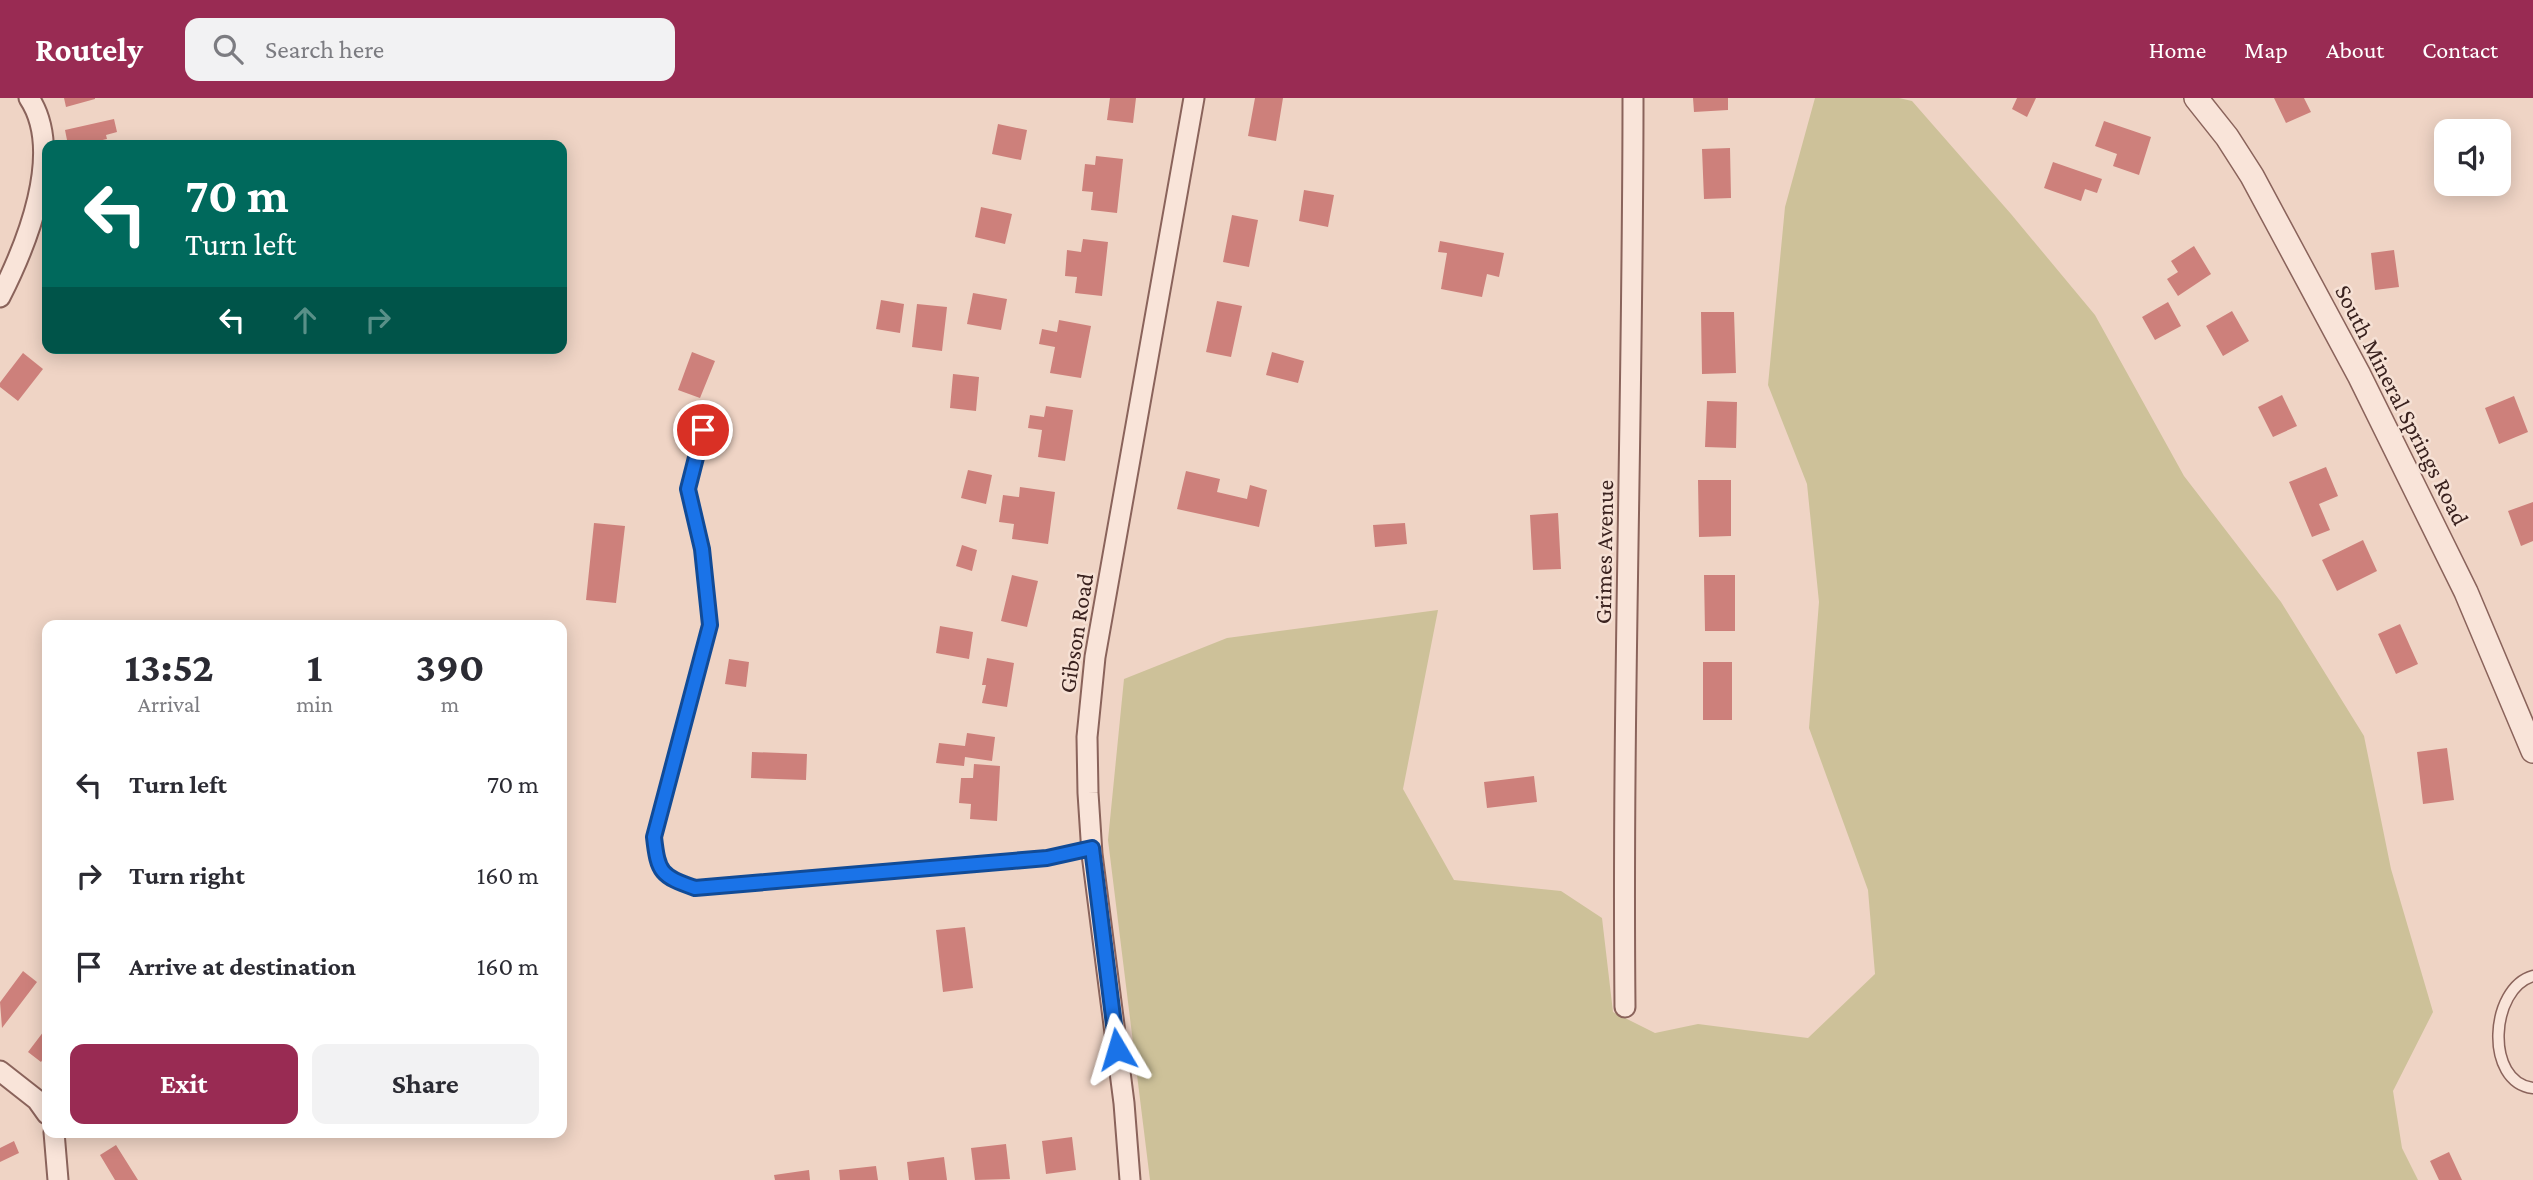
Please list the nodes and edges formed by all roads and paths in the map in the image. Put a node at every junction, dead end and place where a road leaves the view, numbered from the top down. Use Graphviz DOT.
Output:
graph roads {
  1 [pos="29,98"];
  2 [pos="1194,98"];
  3 [pos="1633,98"];
  4 [pos="2196,98"];
  5 [pos="43,140"];
  6 [pos="42,175"];
  7 [pos="0,298"];
  8 [pos="703,430"];
  9 [pos="2533,751"];
  10 [pos="1092,848"];
  11 [pos="2533,976"];
  12 [pos="1625,1007"];
  13 [pos="0,1071"];
  14 [pos="2533,1088"];
  15 [pos="42,1107"];
  16 [pos="54,1138"];
  17 [pos="58,1180"];
  18 [pos="1130,1180"];
  1 -- 5 [label="street"];
  2 -- 10 [label="street, Gibson Road"];
  3 -- 12 [label="street, Grimes Avenue"];
  4 -- 9 [label="street, South Mineral Springs Road"];
  6 -- 7 [label="street"];
  8 -- 10 [label="lane"];
  10 -- 18 [label="street, Gibson Road"];
  11 -- 14 [label="lane"];
  13 -- 15 [label="street"];
  16 -- 17 [label="street"];
}
